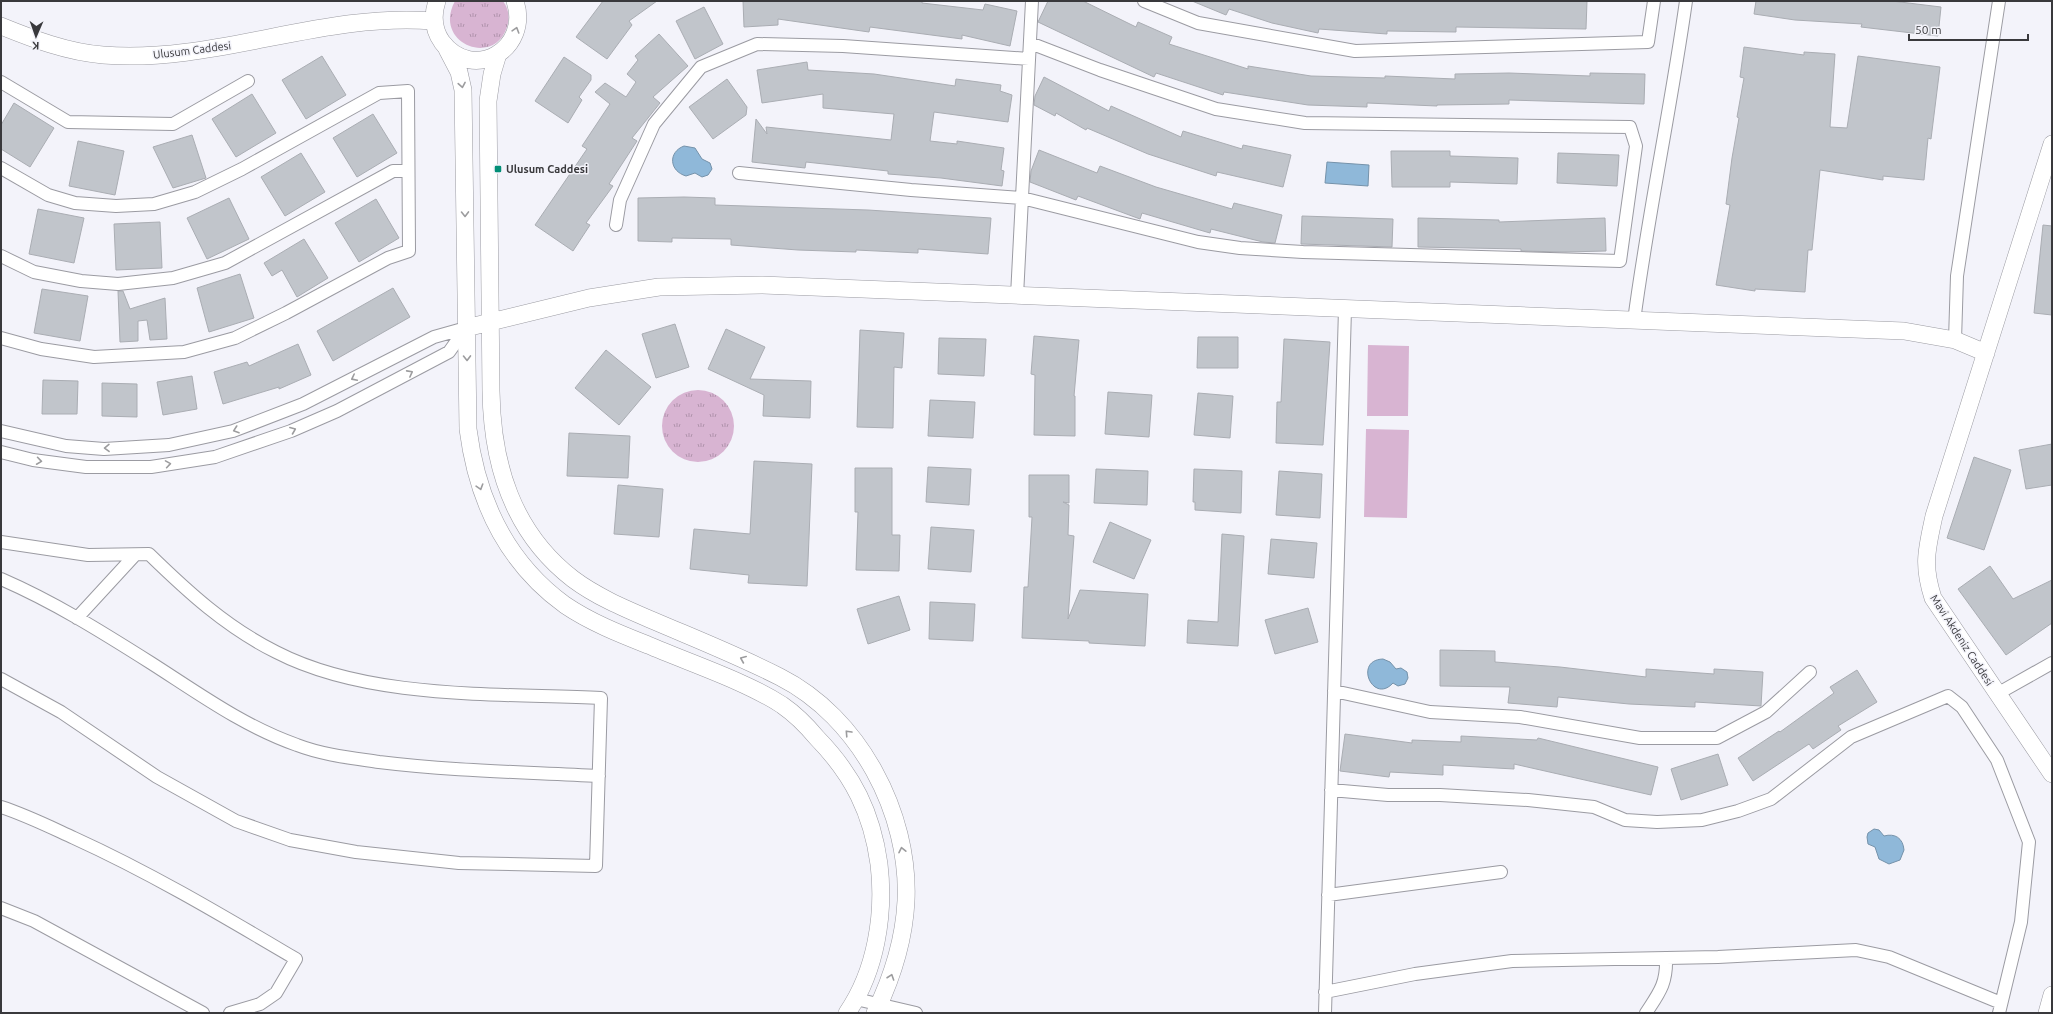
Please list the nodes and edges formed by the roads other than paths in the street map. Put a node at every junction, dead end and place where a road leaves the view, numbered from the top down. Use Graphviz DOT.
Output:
graph roads {
  1 [pos="437,1"];
  2 [pos="515,1"];
  3 [pos="1032,1"];
  4 [pos="1144,1"];
  5 [pos="1654,1"];
  6 [pos="1686,1"];
  7 [pos="1999,1"];
  8 [pos="434,21"];
  9 [pos="1,26"];
  10 [pos="1030,43"];
  11 [pos="448,49"];
  12 [pos="498,54"];
  13 [pos="1030,59"];
  14 [pos="248,81"];
  15 [pos="1,82"];
  16 [pos="2052,144"];
  17 [pos="1,168"];
  18 [pos="408,171"];
  19 [pos="739,173"];
  20 [pos="1022,198"];
  21 [pos="616,225"];
  22 [pos="1,256"];
  23 [pos="1017,296"];
  24 [pos="1345,310"];
  25 [pos="1634,321"];
  26 [pos="491,322"];
  27 [pos="466,328"];
  28 [pos="1,338"];
  29 [pos="1955,340"];
  30 [pos="1986,353"];
  31 [pos="1,431"];
  32 [pos="1,452"];
  33 [pos="1,542"];
  34 [pos="135,555"];
  35 [pos="1,579"];
  36 [pos="77,618"];
  37 [pos="2052,663"];
  38 [pos="1810,672"];
  39 [pos="1,679"];
  40 [pos="1334,691"];
  41 [pos="1997,694"];
  42 [pos="2052,774"];
  43 [pos="599,776"];
  44 [pos="1331,790"];
  45 [pos="1,807"];
  46 [pos="1501,872"];
  47 [pos="1328,896"];
  48 [pos="1,908"];
  49 [pos="1666,958"];
  50 [pos="1325,992"];
  51 [pos="2052,995"];
  52 [pos="856,999"];
  53 [pos="2000,1008"];
  54 [pos="877,1009"];
  55 [pos="203,1013"];
  56 [pos="230,1013"];
  57 [pos="847,1013"];
  58 [pos="916,1013"];
  59 [pos="1325,1013"];
  60 [pos="1646,1013"];
  61 [pos="2047,1013"];
  1 -- 8 [label="street"];
  12 -- 2 [label="street, one-way"];
  3 -- 10 [label="street"];
  4 -- 5 [label="street"];
  6 -- 25 [label="street"];
  7 -- 29 [label="street"];
  8 -- 9 [label="street, Ulusum Caddesi"];
  8 -- 11 [label="street"];
  10 -- 13 [label="street"];
  10 -- 20 [label="street"];
  11 -- 12 [label="street"];
  11 -- 27 [label="street, one-way"];
  12 -- 26 [label="street"];
  13 -- 20 [label="street"];
  13 -- 21 [label="street"];
  14 -- 15 [label="street"];
  16 -- 30 [label="street, Mavi Akdeniz Caddesi"];
  17 -- 18 [label="street"];
  18 -- 22 [label="street"];
  18 -- 28 [label="street"];
  19 -- 20 [label="street"];
  20 -- 23 [label="street"];
  23 -- 24 [label="street"];
  23 -- 26 [label="street"];
  24 -- 25 [label="street"];
  24 -- 40 [label="street"];
  25 -- 29 [label="street"];
  26 -- 27 [label="street"];
  54 -- 26 [label="street, one-way"];
  27 -- 31 [label="street, one-way"];
  32 -- 27 [label="street, one-way"];
  27 -- 52 [label="street, one-way"];
  29 -- 30 [label="street"];
  30 -- 41 [label="street, Mavi Akdeniz Caddesi"];
  33 -- 34 [label="street"];
  34 -- 36 [label="street"];
  34 -- 43 [label="street"];
  35 -- 36 [label="street"];
  36 -- 43 [label="street"];
  37 -- 41 [label="street"];
  38 -- 40 [label="street"];
  39 -- 43 [label="street"];
  40 -- 44 [label="street"];
  41 -- 42 [label="street, Mavi Akdeniz Caddesi"];
  44 -- 47 [label="street"];
  44 -- 53 [label="street"];
  45 -- 56 [label="street"];
  46 -- 47 [label="street"];
  47 -- 50 [label="street"];
  48 -- 55 [label="street"];
  49 -- 50 [label="street"];
  49 -- 53 [label="street"];
  49 -- 60 [label="street"];
  50 -- 59 [label="street"];
  51 -- 61 [label="street"];
  52 -- 54 [label="street"];
  52 -- 57 [label="street"];
  54 -- 58 [label="street"];
}
